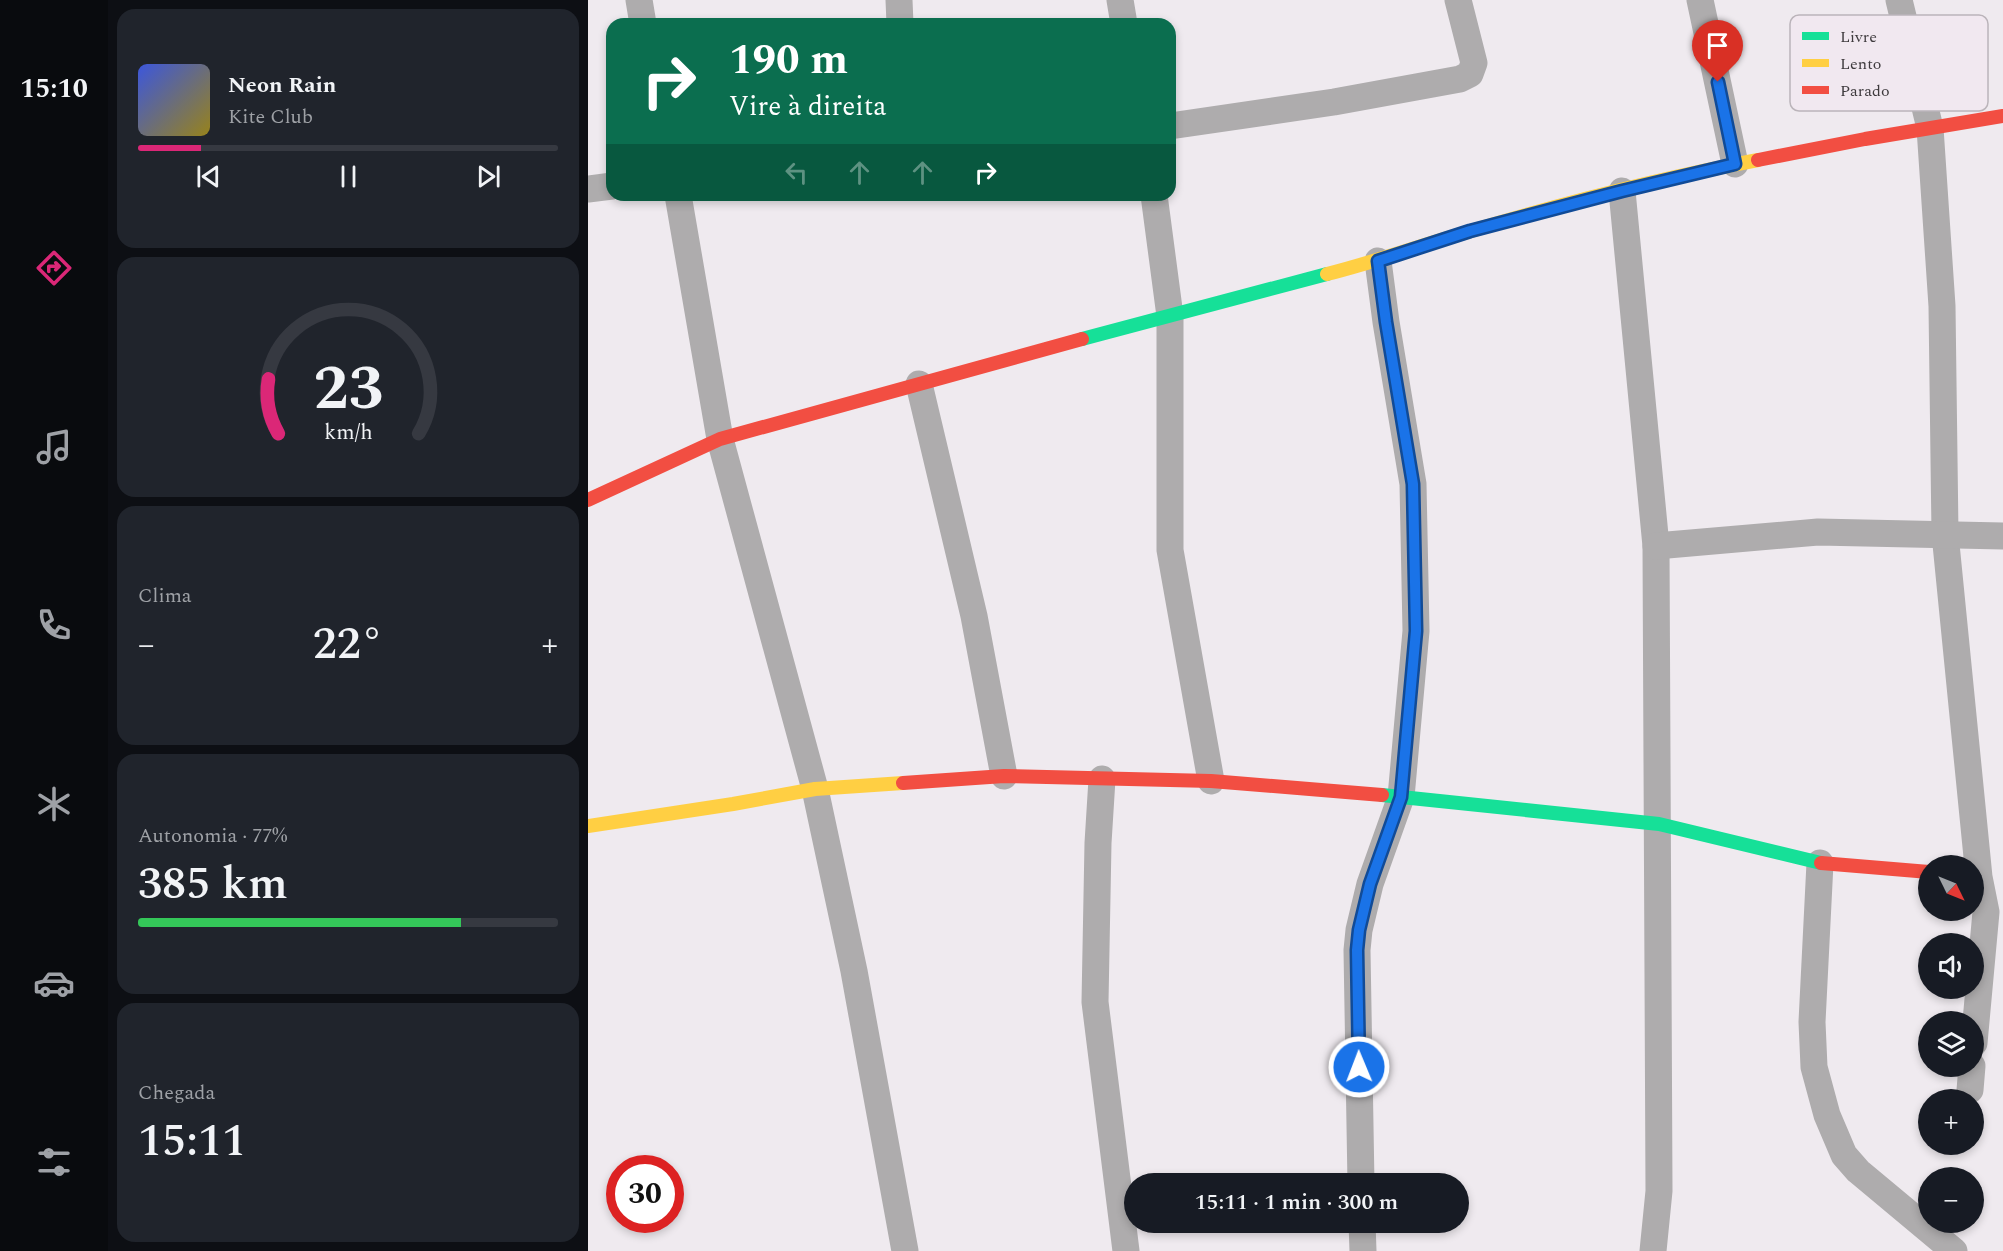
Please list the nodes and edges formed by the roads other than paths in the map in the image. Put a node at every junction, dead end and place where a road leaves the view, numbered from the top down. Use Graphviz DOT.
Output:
graph roads {
  1 [pos="639,0"];
  2 [pos="898,0"];
  3 [pos="1120,0"];
  4 [pos="1458,0"];
  5 [pos="1701,0"];
  6 [pos="1899,0"];
  7 [pos="1903,15"];
  8 [pos="643,18"];
  9 [pos="900,18"];
  10 [pos="1123,18"];
  11 [pos="1926,111"];
  12 [pos="2003,116"];
  13 [pos="1176,125"];
  14 [pos="1930,128"];
  15 [pos="1735,164"];
  16 [pos="606,187"];
  17 [pos="588,189"];
  18 [pos="1622,191"];
  19 [pos="679,201"];
  20 [pos="1155,201"];
  21 [pos="1378,261"];
  22 [pos="1170,316"];
  23 [pos="919,384"];
  24 [pos="720,439"];
  25 [pos="588,500"];
  26 [pos="1946,534"];
  27 [pos="2003,536"];
  28 [pos="1656,546"];
  29 [pos="1004,776"];
  30 [pos="1102,779"];
  31 [pos="1211,781"];
  32 [pos="815,789"];
  33 [pos="1401,797"];
  34 [pos="1659,824"];
  35 [pos="588,826"];
  36 [pos="1820,863"];
  37 [pos="1918,871"];
  38 [pos="1985,878"];
  39 [pos="1977,1011"];
  40 [pos="1361,1173"];
  41 [pos="1362,1233"];
  42 [pos="905,1251"];
  43 [pos="1126,1251"];
  44 [pos="1363,1251"];
  45 [pos="1653,1251"];
  46 [pos="1954,1251"];
  1 -- 8 [label="street"];
  2 -- 9 [label="street"];
  3 -- 10 [label="street"];
  4 -- 13 [label="street"];
  5 -- 15 [label="street"];
  6 -- 7 [label="street"];
  11 -- 14 [label="street"];
  12 -- 14 [label="street"];
  14 -- 15 [label="street"];
  14 -- 26 [label="street"];
  15 -- 18 [label="street"];
  16 -- 17 [label="street"];
  18 -- 21 [label="street"];
  18 -- 28 [label="street"];
  19 -- 24 [label="street"];
  20 -- 22 [label="street"];
  21 -- 22 [label="street"];
  21 -- 33 [label="street"];
  22 -- 23 [label="street"];
  22 -- 31 [label="street"];
  23 -- 24 [label="street"];
  23 -- 29 [label="street"];
  24 -- 25 [label="street"];
  24 -- 32 [label="street"];
  26 -- 27 [label="street"];
  26 -- 28 [label="street"];
  26 -- 38 [label="street"];
  28 -- 34 [label="street"];
  29 -- 30 [label="street"];
  29 -- 32 [label="street"];
  30 -- 31 [label="street"];
  30 -- 43 [label="street"];
  31 -- 33 [label="street"];
  32 -- 35 [label="street"];
  32 -- 42 [label="street"];
  33 -- 34 [label="street"];
  33 -- 40 [label="street"];
  34 -- 36 [label="street"];
  34 -- 45 [label="street"];
  36 -- 37 [label="street"];
  36 -- 46 [label="street"];
  38 -- 39 [label="street"];
  41 -- 44 [label="street"];
}
